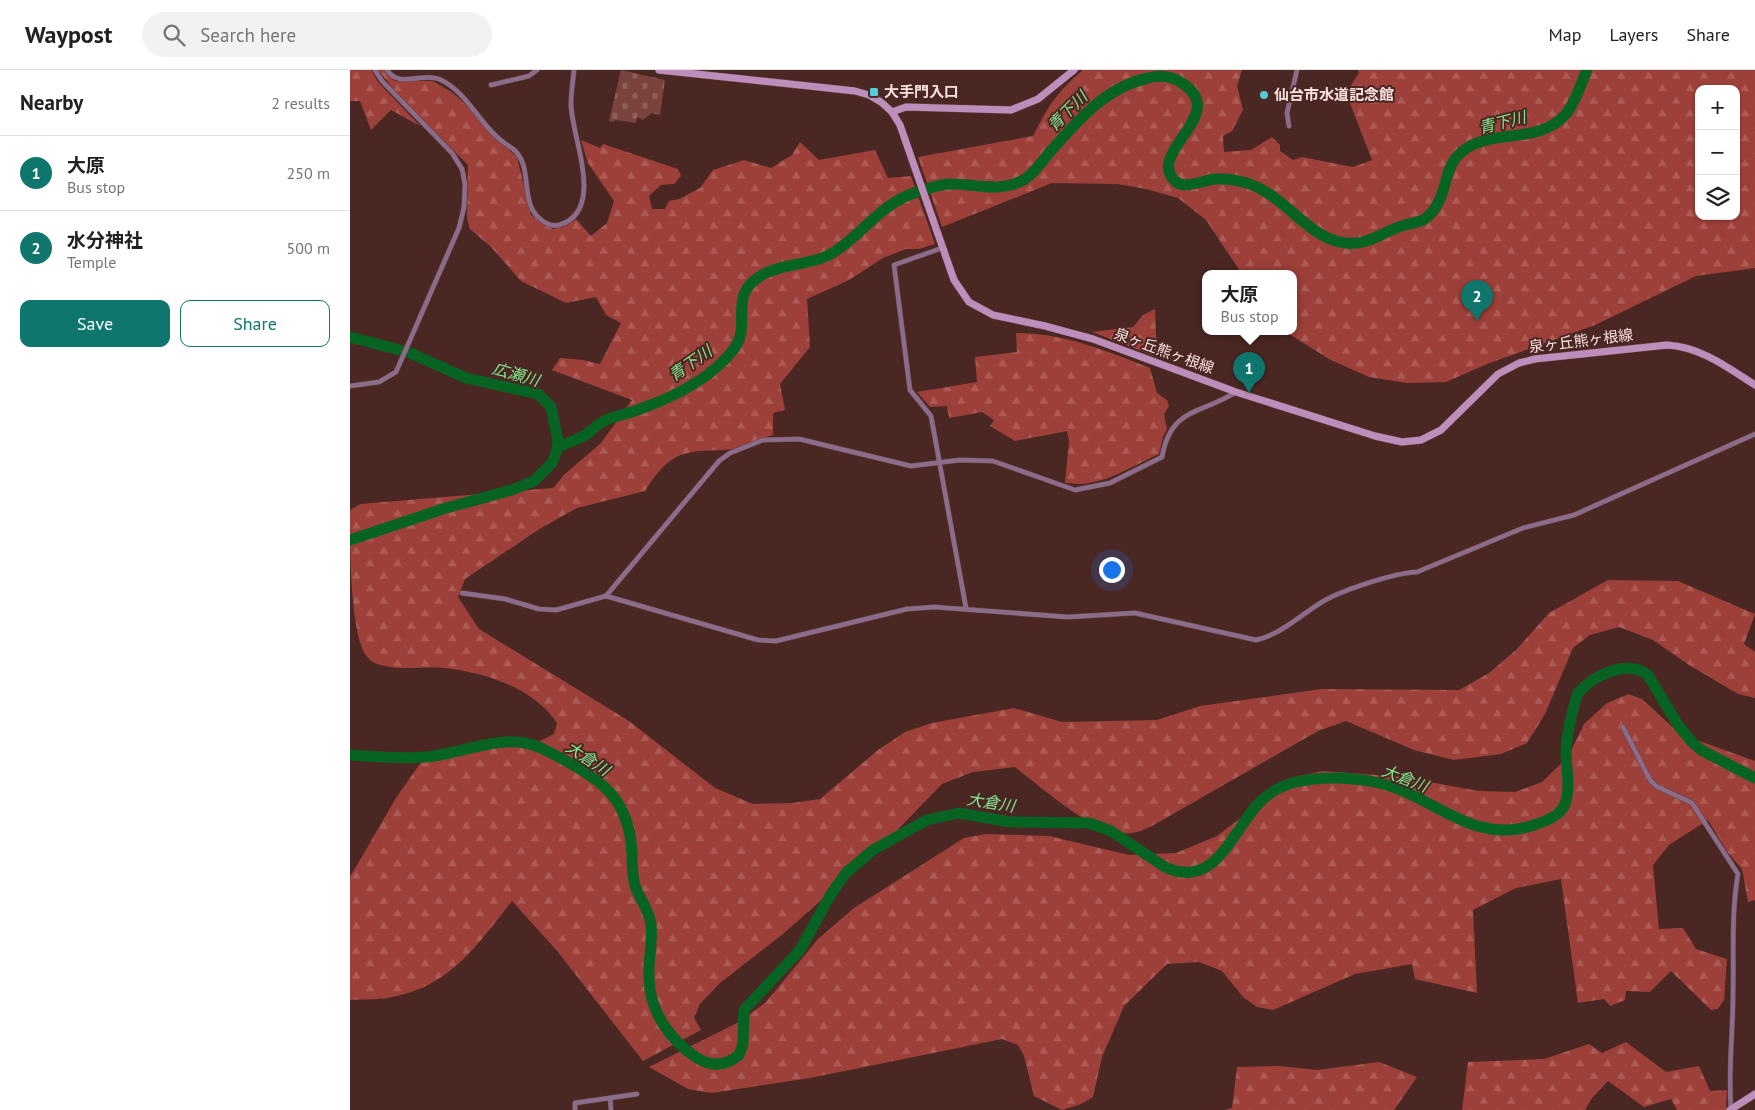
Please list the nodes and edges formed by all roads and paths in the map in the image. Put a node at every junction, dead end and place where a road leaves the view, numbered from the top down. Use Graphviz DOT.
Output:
graph roads {
  1 [pos="375,70"];
  2 [pos="387,70"];
  3 [pos="537,70"];
  4 [pos="574,70"];
  5 [pos="659,70"];
  6 [pos="1074,70"];
  7 [pos="1297,70"];
  8 [pos="491,86"];
  9 [pos="892,112"];
  10 [pos="1289,126"];
  11 [pos="942,248"];
  12 [pos="1755,385"];
  13 [pos="350,386"];
  14 [pos="1236,392"];
  15 [pos="1755,434"];
  16 [pos="939,463"];
  17 [pos="462,593"];
  18 [pos="606,596"];
  19 [pos="966,608"];
  20 [pos="1623,727"];
  21 [pos="637,1094"];
  22 [pos="1755,1094"];
  23 [pos="610,1098"];
  24 [pos="575,1110"];
  25 [pos="611,1110"];
  26 [pos="1731,1110"];
  1 -- 13 [label="street"];
  2 -- 4 [label="street"];
  3 -- 8 [label="street"];
  5 -- 9 [label="main road, 泉ヶ丘熊ヶ根線"];
  6 -- 9 [label="main road"];
  7 -- 10 [label="street"];
  9 -- 11 [label="main road, 泉ヶ丘熊ヶ根線"];
  11 -- 14 [label="main road, 泉ヶ丘熊ヶ根線"];
  11 -- 16 [label="street"];
  12 -- 14 [label="main road, 泉ヶ丘熊ヶ根線"];
  14 -- 16 [label="street"];
  15 -- 19 [label="street"];
  16 -- 18 [label="street"];
  16 -- 19 [label="street"];
  17 -- 18 [label="street"];
  18 -- 19 [label="street"];
  20 -- 26 [label="street"];
  21 -- 23 [label="street"];
  22 -- 26 [label="main road"];
  23 -- 24 [label="street"];
  23 -- 25 [label="street"];
}
